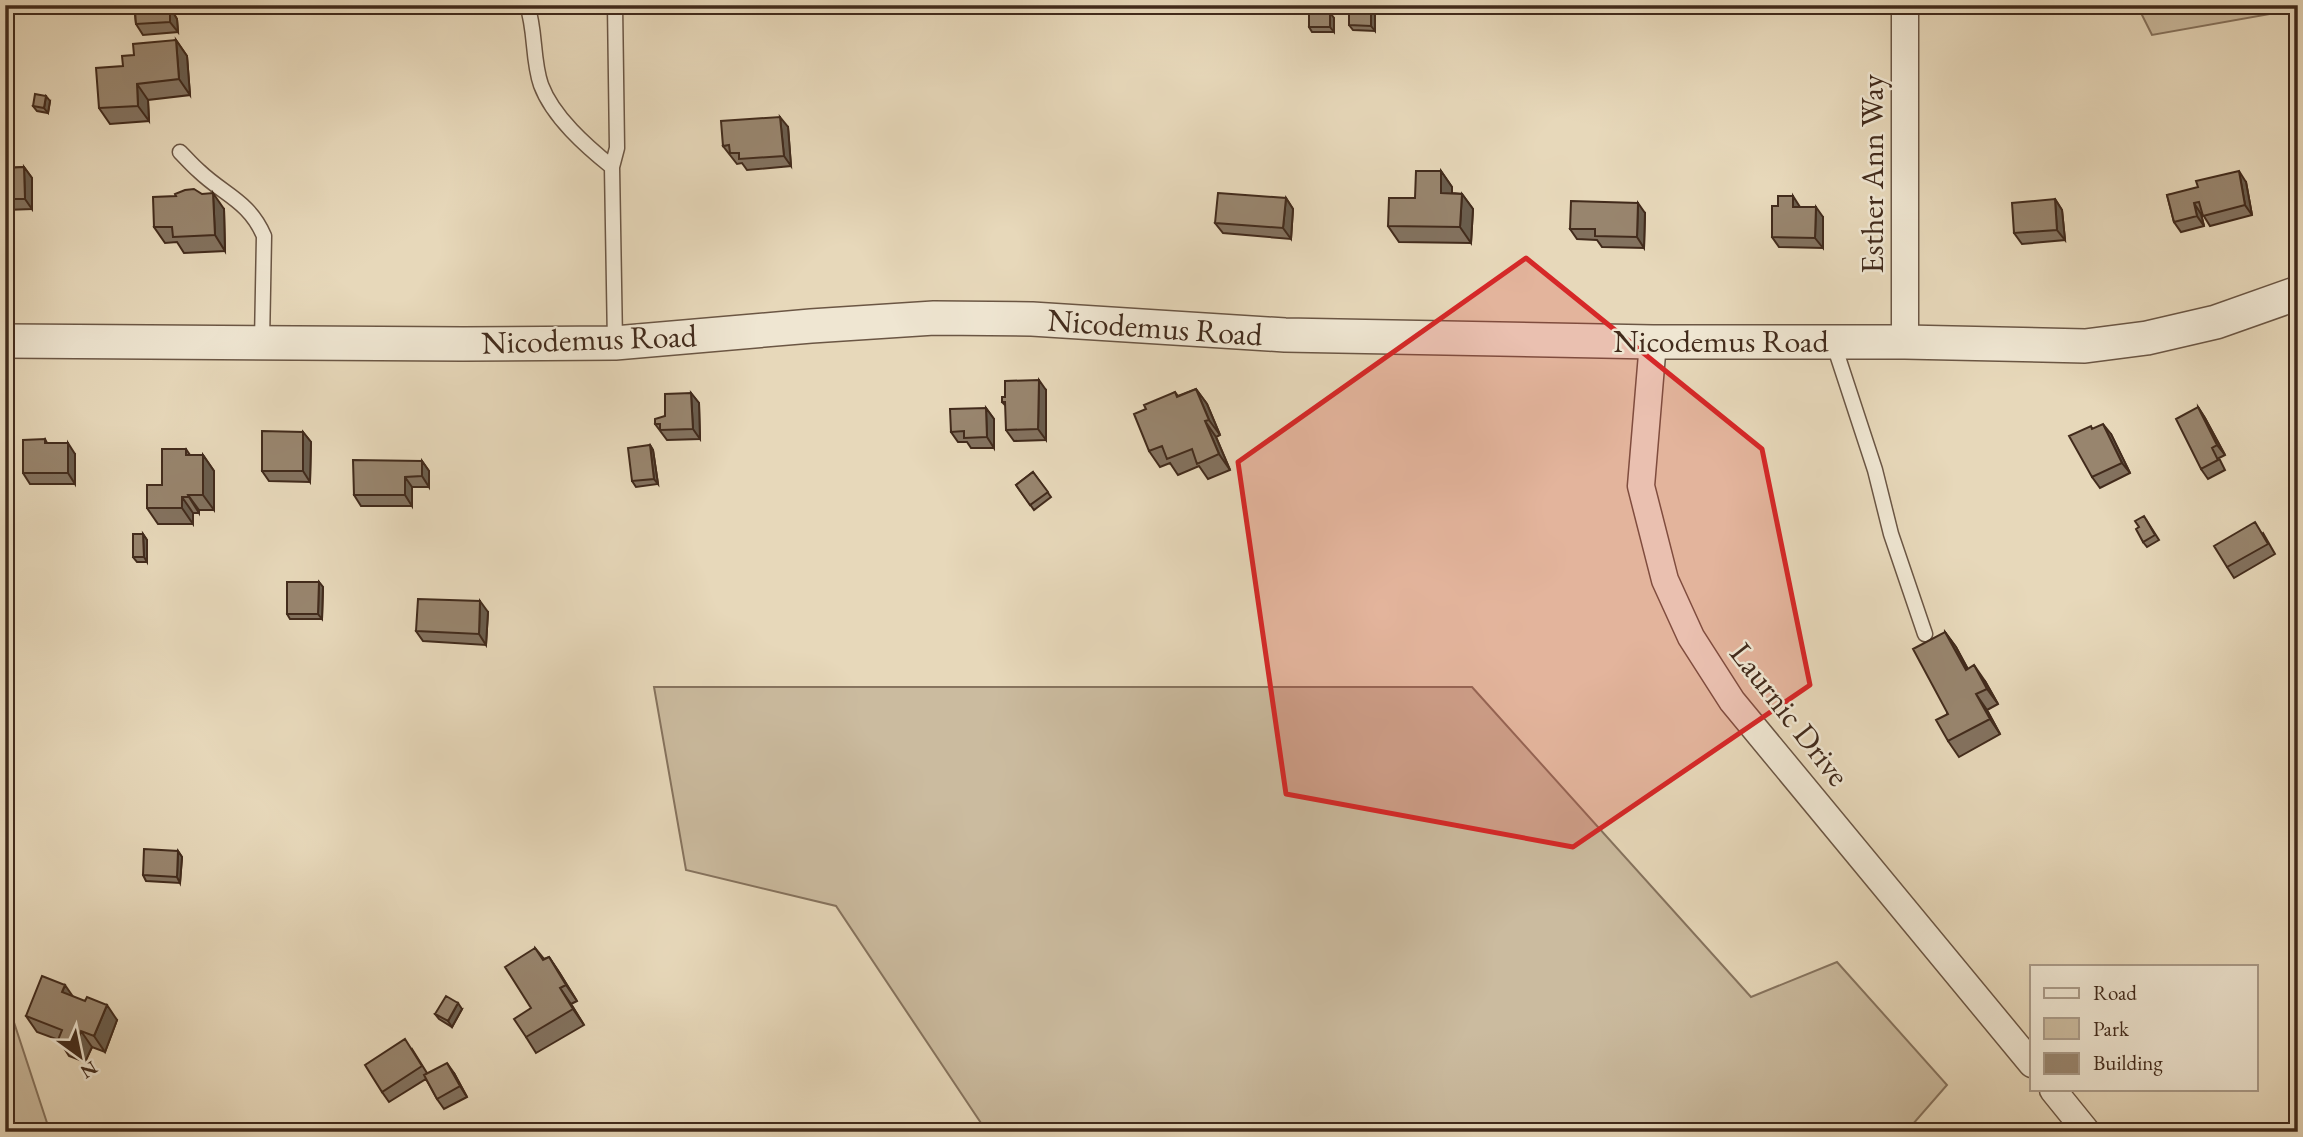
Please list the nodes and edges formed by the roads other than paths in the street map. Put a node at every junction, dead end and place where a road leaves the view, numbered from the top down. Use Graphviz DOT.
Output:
graph roads {
  1 [pos="527,5"];
  2 [pos="615,5"];
  3 [pos="1905,5"];
  4 [pos="180,152"];
  5 [pos="612,166"];
  6 [pos="2298,293"];
  7 [pos="5,341"];
  8 [pos="262,342"];
  9 [pos="1653,342"];
  10 [pos="1833,342"];
  11 [pos="1905,342"];
  12 [pos="615,343"];
  13 [pos="1925,634"];
  14 [pos="2030,1063"];
  15 [pos="2055,1092"];
  16 [pos="2087,1132"];
  1 -- 5 [label="lane"];
  2 -- 5 [label="lane"];
  3 -- 11 [label="street, Esther Ann Way"];
  4 -- 8 [label="lane"];
  5 -- 12 [label="lane"];
  6 -- 11 [label="street, Nicodemus Road"];
  7 -- 8 [label="street, Nicodemus Road"];
  8 -- 12 [label="street, Nicodemus Road"];
  9 -- 10 [label="street, Nicodemus Road"];
  9 -- 12 [label="street, Nicodemus Road"];
  9 -- 14 [label="street, Laurnic Drive"];
  10 -- 11 [label="street, Nicodemus Road"];
  10 -- 13 [label="lane"];
  15 -- 16 [label="street"];
}
